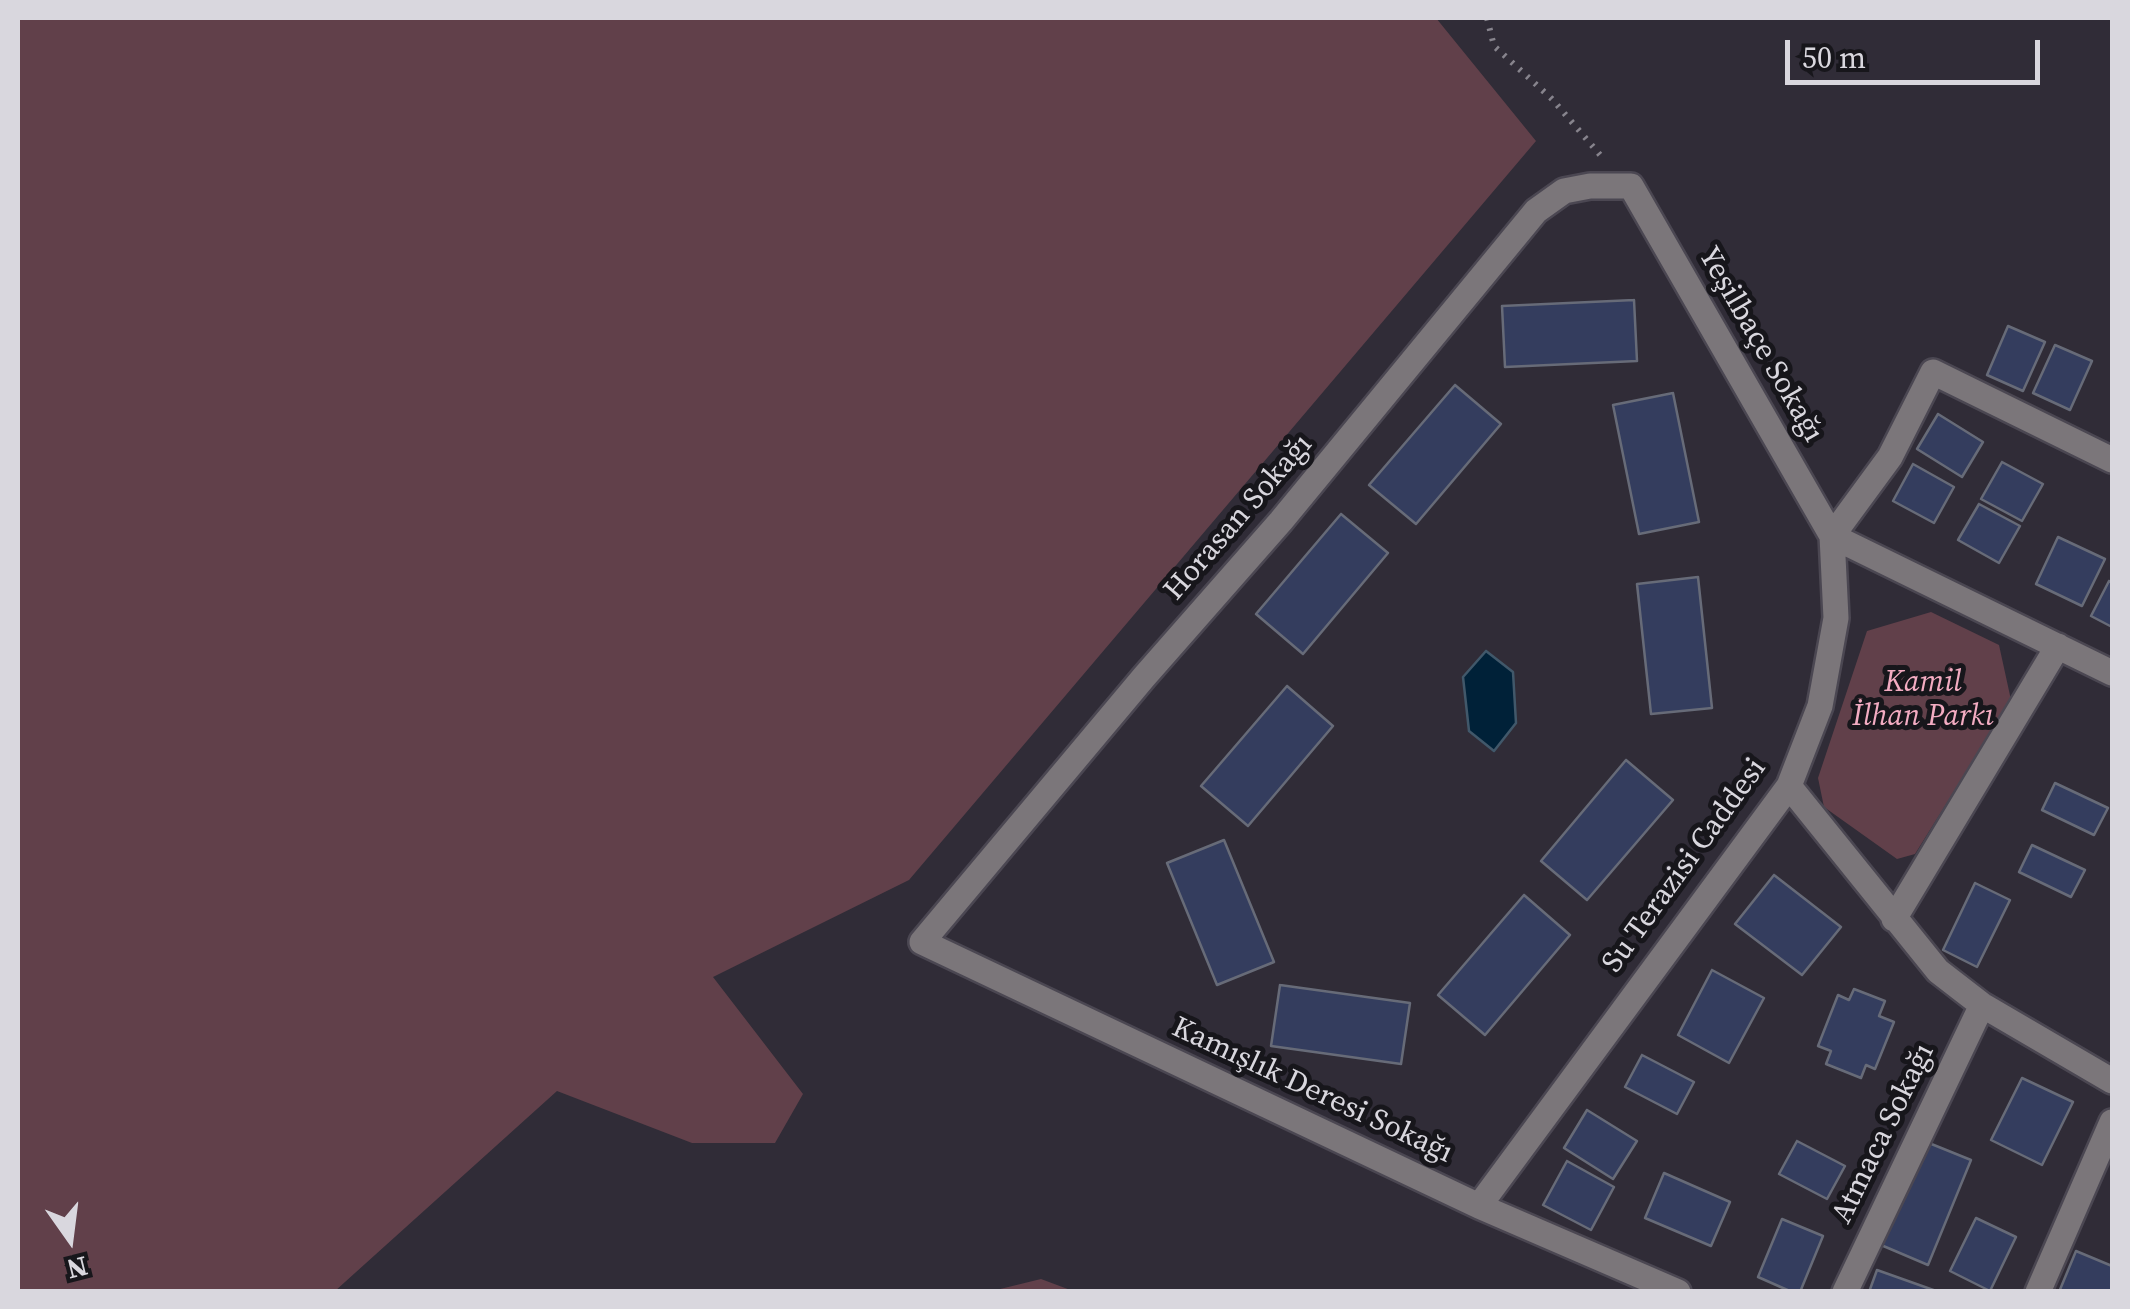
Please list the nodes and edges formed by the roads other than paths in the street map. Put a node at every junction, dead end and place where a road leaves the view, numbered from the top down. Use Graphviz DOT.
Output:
graph roads {
  1 [pos="1631,186"];
  2 [pos="2112,460"];
  3 [pos="1832,536"];
  4 [pos="2058,646"];
  5 [pos="2112,673"];
  6 [pos="1789,786"];
  7 [pos="1894,919"];
  8 [pos="922,942"];
  9 [pos="1982,1005"];
  10 [pos="2112,1081"];
  11 [pos="2112,1122"];
  12 [pos="1478,1206"];
  13 [pos="1678,1292"];
  14 [pos="1846,1292"];
  15 [pos="2038,1292"];
  1 -- 3 [label="street, Yeşilbaçe Sokağı"];
  1 -- 8 [label="street, Horasan Sokağı"];
  2 -- 3 [label="street"];
  3 -- 4 [label="street"];
  3 -- 6 [label="street, Su Terazisi Caddesi"];
  4 -- 5 [label="street"];
  4 -- 7 [label="street"];
  6 -- 7 [label="street"];
  6 -- 12 [label="street, Su Terazisi Caddesi"];
  7 -- 9 [label="street"];
  8 -- 12 [label="street, Kamışlık Deresi Sokağı"];
  9 -- 10 [label="street"];
  9 -- 14 [label="street, Atmaca Sokağı"];
  11 -- 15 [label="street"];
  12 -- 13 [label="street, Kamışlık Deresi Sokağı"];
}
